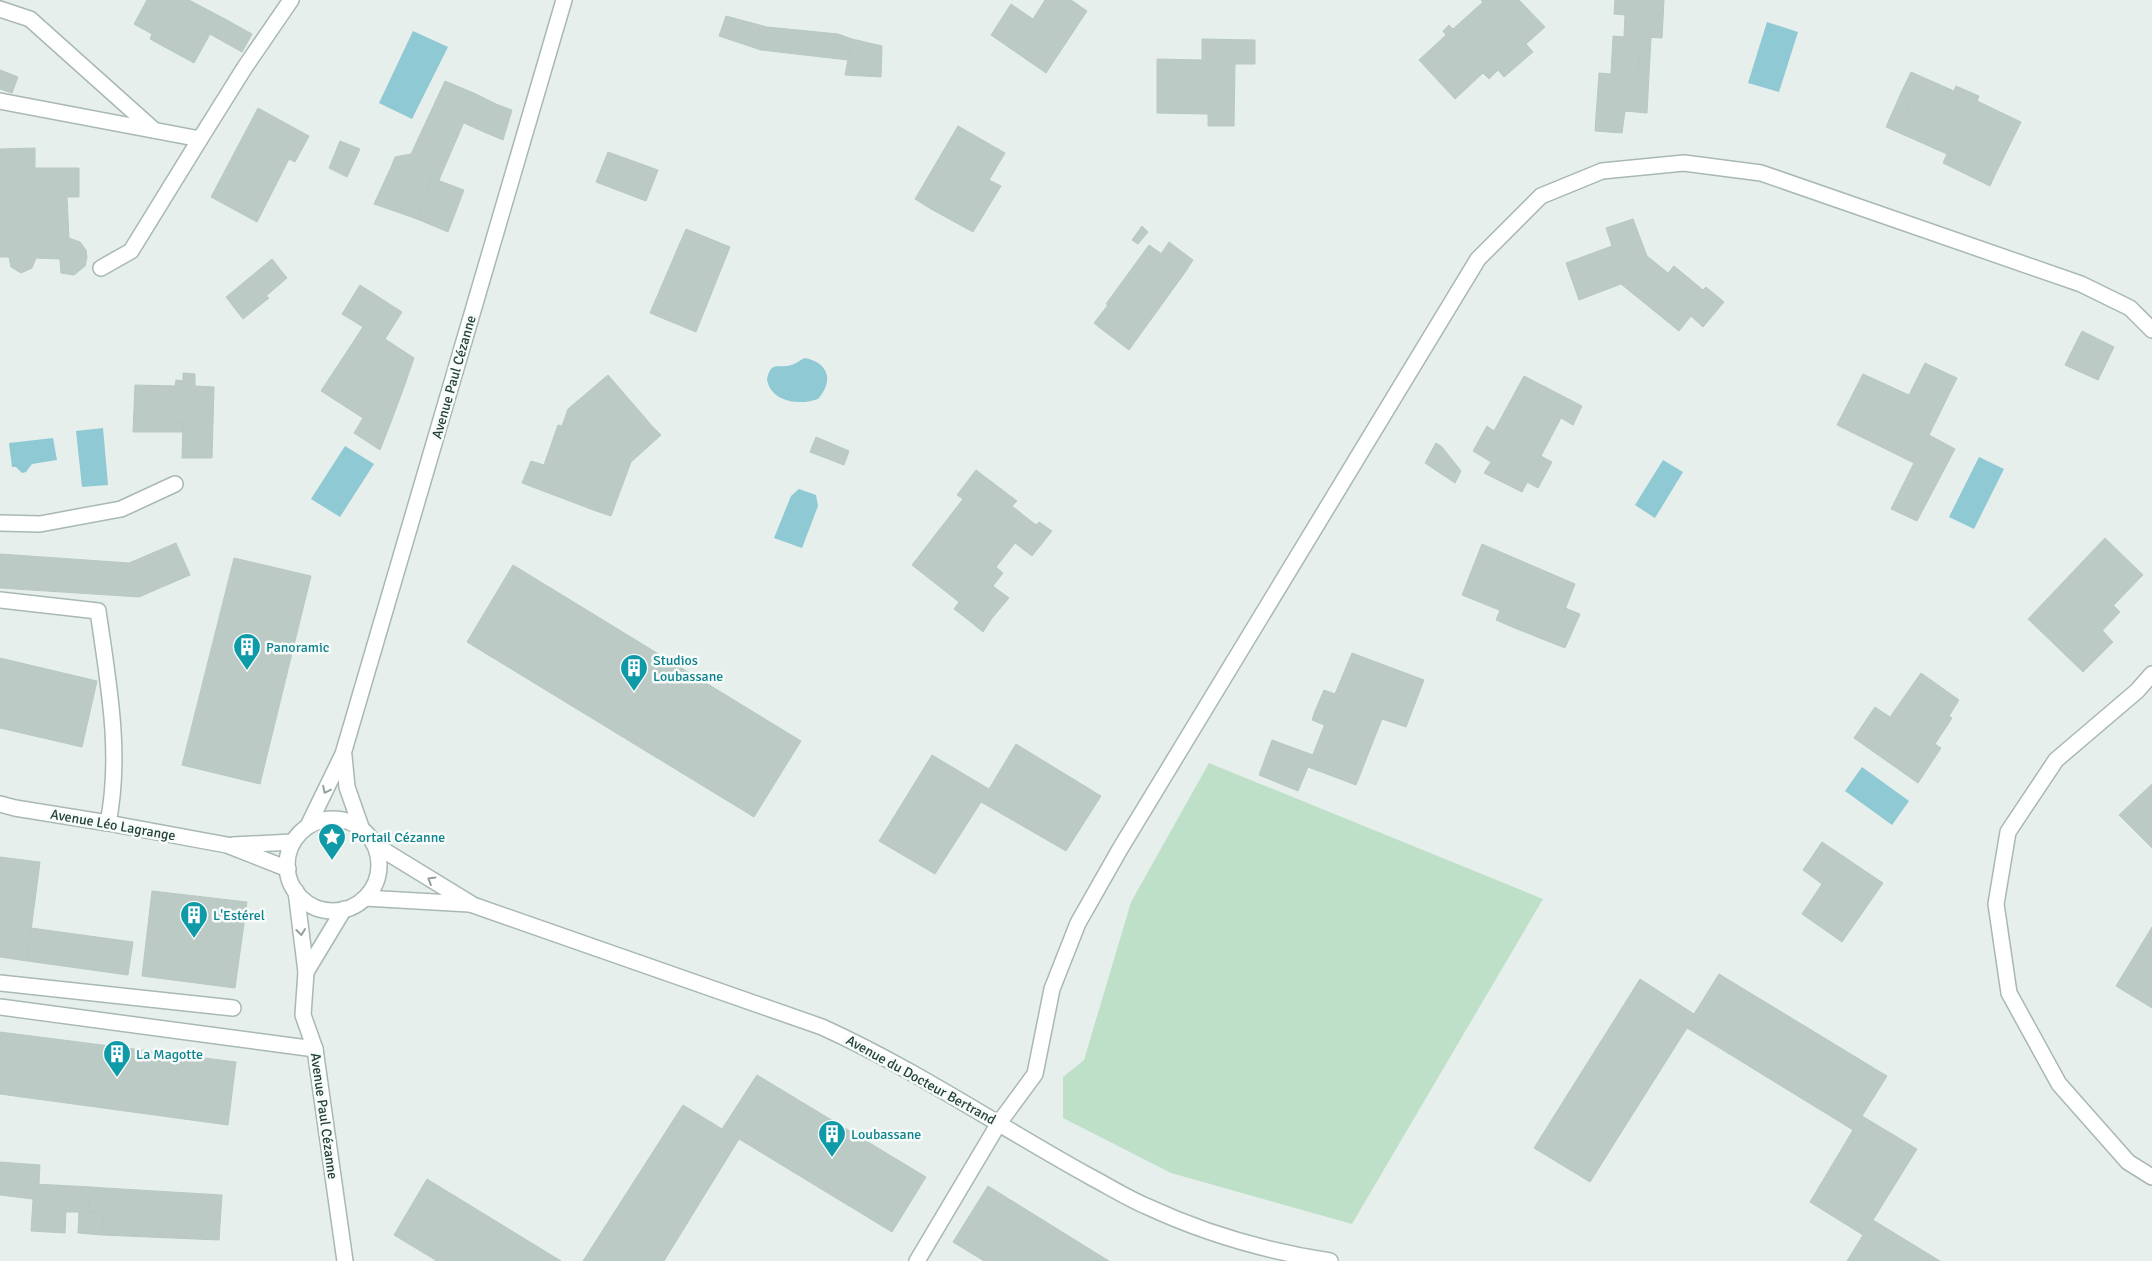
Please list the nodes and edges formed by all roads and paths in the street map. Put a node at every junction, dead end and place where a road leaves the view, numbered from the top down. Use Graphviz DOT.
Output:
graph roads {
  1 [pos="291,0"];
  2 [pos="564,0"];
  3 [pos="0,9"];
  4 [pos="0,101"];
  5 [pos="155,131"];
  6 [pos="200,140"];
  7 [pos="101,268"];
  8 [pos="2152,330"];
  9 [pos="175,484"];
  10 [pos="0,523"];
  11 [pos="0,600"];
  12 [pos="2152,674"];
  13 [pos="344,754"];
  14 [pos="0,804"];
  15 [pos="108,823"];
  16 [pos="308,826"];
  17 [pos="362,830"];
  18 [pos="293,842"];
  19 [pos="375,845"];
  20 [pos="227,846"];
  21 [pos="288,869"];
  22 [pos="296,891"];
  23 [pos="365,898"];
  24 [pos="473,904"];
  25 [pos="344,909"];
  26 [pos="306,972"];
  27 [pos="0,983"];
  28 [pos="0,1007"];
  29 [pos="233,1008"];
  30 [pos="315,1049"];
  31 [pos="999,1123"];
  32 [pos="2152,1177"];
  33 [pos="345,1261"];
  34 [pos="917,1261"];
  35 [pos="1330,1261"];
  1 -- 6 [label="street"];
  2 -- 13 [label="street, Avenue Paul Cézanne"];
  3 -- 5 [label="street"];
  4 -- 5 [label="street"];
  5 -- 6 [label="street"];
  6 -- 7 [label="street"];
  8 -- 31 [label="street"];
  9 -- 10 [label="street"];
  11 -- 15 [label="street"];
  12 -- 32 [label="street"];
  13 -- 16 [label="street, Avenue Paul Cézanne, one-way"];
  13 -- 17 [label="street, Avenue Paul Cézanne"];
  14 -- 15 [label="street, Avenue Léo Lagrange"];
  15 -- 20 [label="street, Avenue Léo Lagrange"];
  16 -- 17 [label="street"];
  16 -- 18 [label="street"];
  17 -- 19 [label="street"];
  18 -- 20 [label="street, Avenue Léo Lagrange"];
  18 -- 21 [label="street"];
  19 -- 23 [label="street"];
  24 -- 19 [label="street, Avenue du Docteur Bertrand, one-way"];
  20 -- 21 [label="street, Avenue Léo Lagrange"];
  21 -- 22 [label="street"];
  22 -- 25 [label="street"];
  22 -- 26 [label="street, Avenue Paul Cézanne, one-way"];
  23 -- 24 [label="street, Avenue du Docteur Bertrand"];
  23 -- 25 [label="street"];
  24 -- 31 [label="street, Avenue du Docteur Bertrand"];
  25 -- 26 [label="street, Avenue Paul Cézanne"];
  26 -- 30 [label="street, Avenue Paul Cézanne"];
  27 -- 29 [label="street"];
  28 -- 30 [label="street"];
  30 -- 33 [label="street, Avenue Paul Cézanne"];
  31 -- 34 [label="street"];
  31 -- 35 [label="street, Avenue du Docteur Bertrand"];
}
